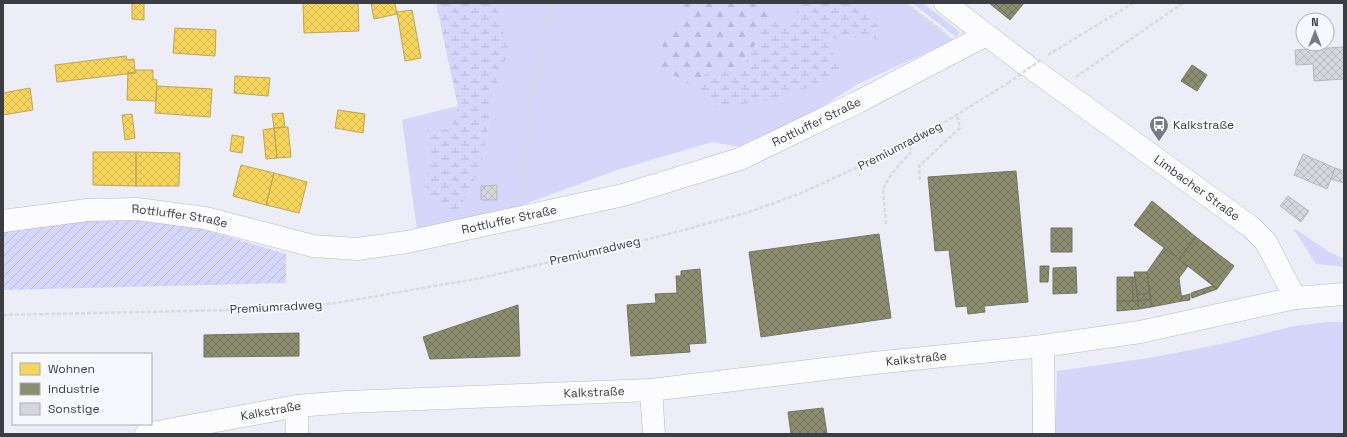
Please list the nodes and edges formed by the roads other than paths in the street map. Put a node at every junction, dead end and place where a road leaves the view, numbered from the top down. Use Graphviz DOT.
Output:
graph roads {
  1 [pos="945,3"];
  2 [pos="981,38"];
  3 [pos="3,221"];
  4 [pos="1344,294"];
  5 [pos="1294,298"];
  6 [pos="1043,346"];
  7 [pos="651,390"];
  8 [pos="297,406"];
  9 [pos="146,434"];
  10 [pos="297,434"];
  11 [pos="654,434"];
  12 [pos="1044,434"];
  1 -- 2 [label="street, Limbacher Straße"];
  2 -- 3 [label="street, Rottluffer Straße"];
  2 -- 5 [label="street, Limbacher Straße"];
  4 -- 5 [label="street"];
  5 -- 6 [label="street, Kalkstraße"];
  6 -- 7 [label="street, Kalkstraße"];
  6 -- 12 [label="street"];
  7 -- 8 [label="street, Kalkstraße"];
  7 -- 11 [label="street"];
  8 -- 9 [label="street, Kalkstraße"];
  8 -- 10 [label="street"];
}
